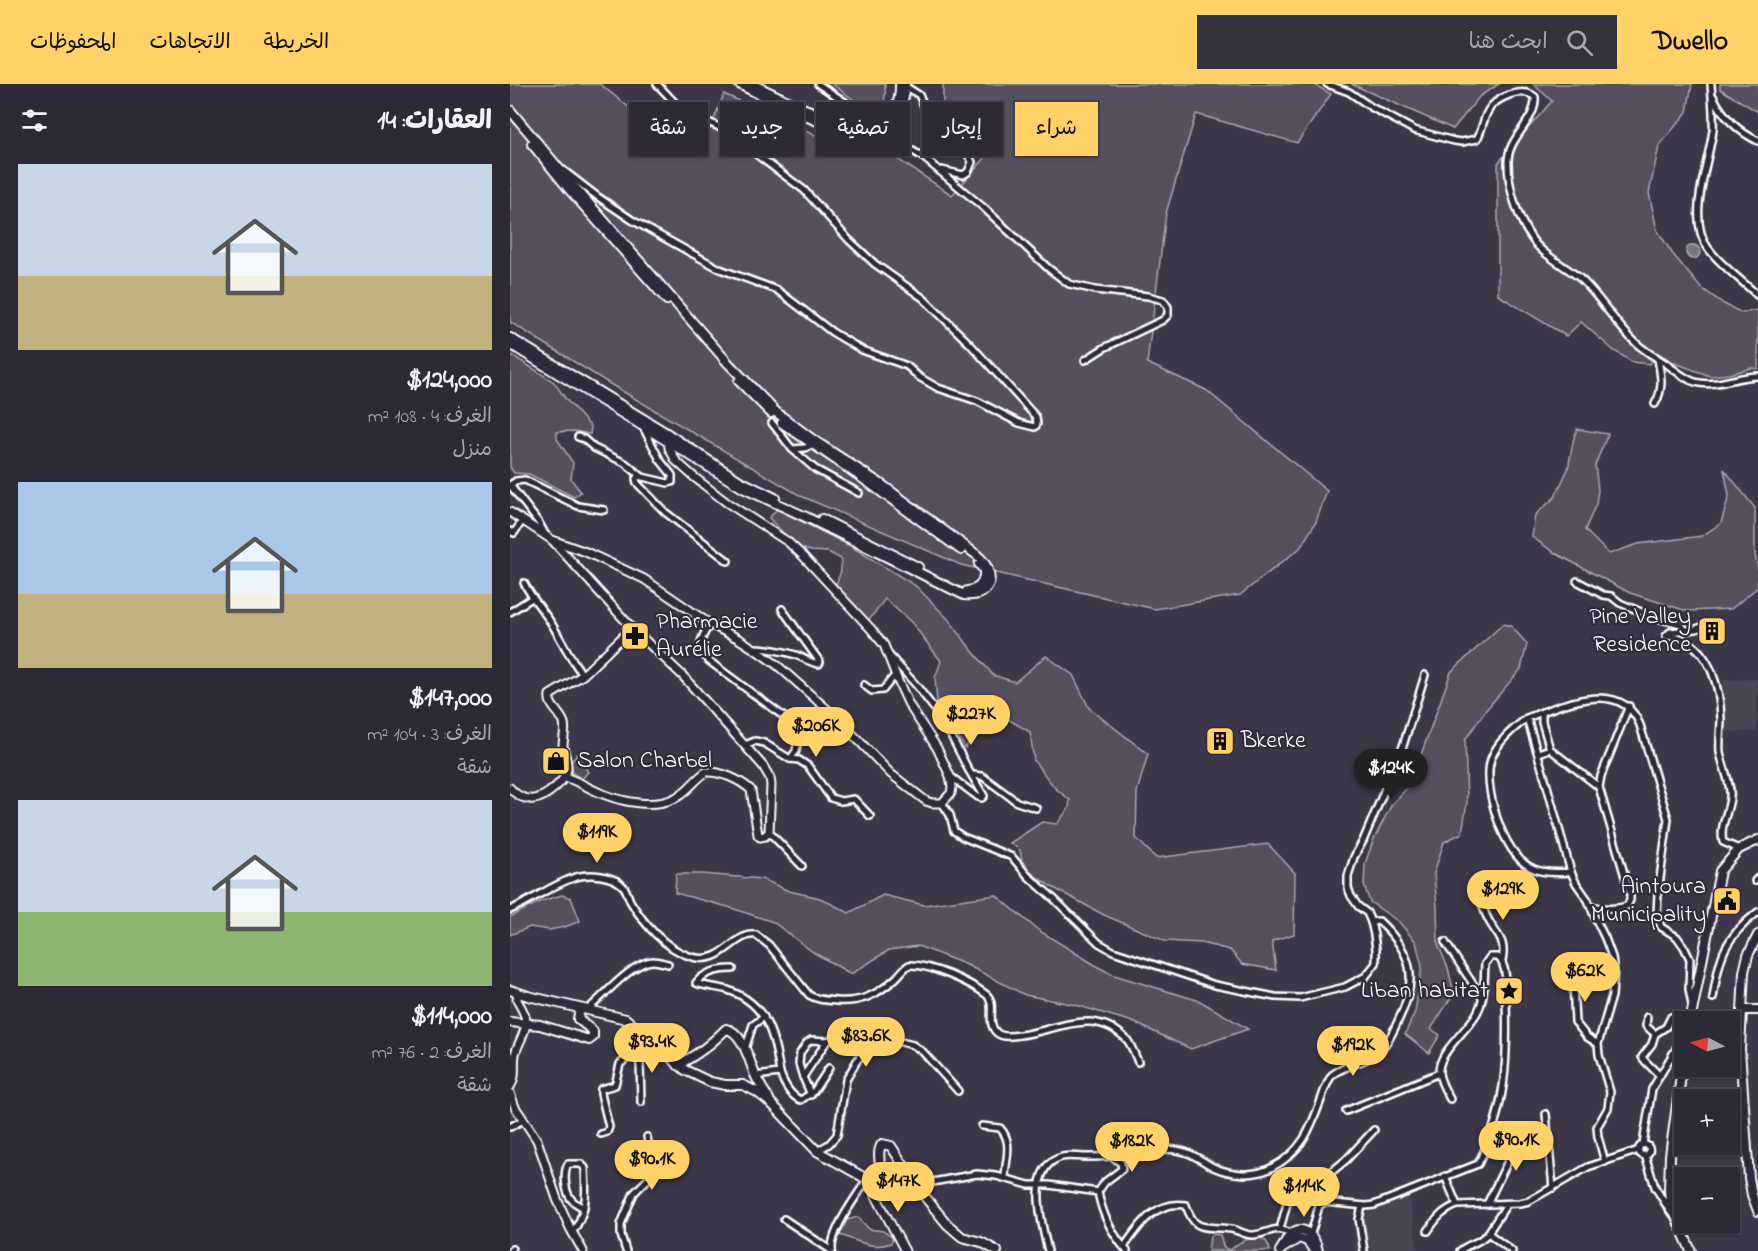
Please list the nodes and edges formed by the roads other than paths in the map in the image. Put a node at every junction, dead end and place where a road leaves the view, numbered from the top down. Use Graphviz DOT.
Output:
graph roads {
  1 [pos="657,84"];
  2 [pos="740,84"];
  3 [pos="752,84"];
  4 [pos="819,84"];
  5 [pos="903,84"];
  6 [pos="1328,84"];
  7 [pos="1711,84"];
  8 [pos="1711,92"];
  9 [pos="845,102"];
  10 [pos="903,102"];
  11 [pos="510,110"];
  12 [pos="816,114"];
  13 [pos="510,117"];
  14 [pos="816,120"];
  15 [pos="1758,141"];
  16 [pos="910,150"];
  17 [pos="551,159"];
  18 [pos="940,170"];
  19 [pos="1758,296"];
  20 [pos="510,338"];
  21 [pos="510,344"];
  22 [pos="1658,359"];
  23 [pos="1085,360"];
  24 [pos="1758,376"];
  25 [pos="1656,404"];
  26 [pos="641,421"];
  27 [pos="772,423"];
  28 [pos="578,437"];
  29 [pos="668,438"];
  30 [pos="812,445"];
  31 [pos="792,449"];
  32 [pos="641,476"];
  33 [pos="510,485"];
  34 [pos="860,493"];
  35 [pos="604,510"];
  36 [pos="510,512"];
  37 [pos="523,520"];
  38 [pos="510,531"];
  39 [pos="545,534"];
  40 [pos="552,540"];
  41 [pos="728,561"];
  42 [pos="986,581"];
  43 [pos="1577,581"];
  44 [pos="524,583"];
  45 [pos="532,598"];
  46 [pos="782,609"];
  47 [pos="510,612"];
  48 [pos="1715,623"];
  49 [pos="710,624"];
  50 [pos="632,628"];
  51 [pos="1685,630"];
  52 [pos="753,648"];
  53 [pos="888,655"];
  54 [pos="583,675"];
  55 [pos="895,675"];
  56 [pos="1425,675"];
  57 [pos="864,685"];
  58 [pos="1629,706"];
  59 [pos="1542,712"];
  60 [pos="1527,718"];
  61 [pos="745,745"];
  62 [pos="1550,749"];
  63 [pos="1538,753"];
  64 [pos="790,759"];
  65 [pos="972,775"];
  66 [pos="950,776"];
  67 [pos="1601,776"];
  68 [pos="564,777"];
  69 [pos="1587,779"];
  70 [pos="510,788"];
  71 [pos="1599,788"];
  72 [pos="942,803"];
  73 [pos="1036,808"];
  74 [pos="870,816"];
  75 [pos="769,832"];
  76 [pos="1758,840"];
  77 [pos="1739,849"];
  78 [pos="802,866"];
  79 [pos="1570,872"];
  80 [pos="1475,885"];
  81 [pos="1591,906"];
  82 [pos="510,910"];
  83 [pos="1758,912"];
  84 [pos="1371,922"];
  85 [pos="1758,935"];
  86 [pos="1445,942"];
  87 [pos="1502,961"];
  88 [pos="1572,963"];
  89 [pos="668,964"];
  90 [pos="733,969"];
  91 [pos="510,990"];
  92 [pos="518,994"];
  93 [pos="1482,996"];
  94 [pos="1713,998"];
  95 [pos="1692,1007"];
  96 [pos="584,1010"];
  97 [pos="1743,1010"];
  98 [pos="1758,1010"];
  99 [pos="1691,1011"];
  100 [pos="764,1017"];
  101 [pos="1647,1017"];
  102 [pos="1671,1017"];
  103 [pos="510,1022"];
  104 [pos="526,1024"];
  105 [pos="1655,1034"];
  106 [pos="842,1036"];
  107 [pos="648,1037"];
  108 [pos="827,1041"];
  109 [pos="1598,1044"];
  110 [pos="745,1049"];
  111 [pos="636,1051"];
  112 [pos="1674,1052"];
  113 [pos="1138,1062"];
  114 [pos="678,1065"];
  115 [pos="829,1068"];
  116 [pos="780,1073"];
  117 [pos="1439,1073"];
  118 [pos="755,1076"];
  119 [pos="1660,1076"];
  120 [pos="803,1077"];
  121 [pos="1681,1077"];
  122 [pos="510,1087"];
  123 [pos="958,1091"];
  124 [pos="510,1092"];
  125 [pos="811,1095"];
  126 [pos="1450,1099"];
  127 [pos="641,1102"];
  128 [pos="771,1103"];
  129 [pos="1346,1111"];
  130 [pos="1546,1114"];
  131 [pos="523,1120"];
  132 [pos="982,1126"];
  133 [pos="510,1127"];
  134 [pos="1374,1130"];
  135 [pos="1514,1131"];
  136 [pos="601,1134"];
  137 [pos="647,1137"];
  138 [pos="1643,1144"];
  139 [pos="1639,1150"];
  140 [pos="817,1152"];
  141 [pos="1646,1155"];
  142 [pos="1110,1156"];
  143 [pos="1605,1162"];
  144 [pos="1445,1176"];
  145 [pos="1005,1178"];
  146 [pos="870,1181"];
  147 [pos="916,1185"];
  148 [pos="1038,1185"];
  149 [pos="1553,1188"];
  150 [pos="1098,1192"];
  151 [pos="1488,1204"];
  152 [pos="1507,1204"];
  153 [pos="1457,1205"];
  154 [pos="1362,1206"];
  155 [pos="584,1209"];
  156 [pos="1758,1211"];
  157 [pos="1674,1213"];
  158 [pos="1674,1216"];
  159 [pos="784,1219"];
  160 [pos="1280,1229"];
  161 [pos="1428,1231"];
  162 [pos="572,1233"];
  163 [pos="1291,1233"];
  164 [pos="1488,1233"];
  165 [pos="1683,1233"];
  166 [pos="1309,1238"];
  167 [pos="1690,1247"];
  168 [pos="1125,1249"];
  169 [pos="1281,1250"];
  170 [pos="583,1251"];
  171 [pos="626,1251"];
  172 [pos="905,1251"];
  173 [pos="997,1251"];
  174 [pos="1048,1251"];
  175 [pos="1316,1251"];
  176 [pos="1364,1251"];
  177 [pos="1460,1251"];
  178 [pos="1512,1251"];
  1 -- 17 [label="street"];
  2 -- 14 [label="main road"];
  3 -- 12 [label="main road"];
  4 -- 9 [label="street"];
  5 -- 10 [label="main road"];
  5 -- 18 [label="street"];
  6 -- 22 [label="street"];
  7 -- 8 [label="street"];
  8 -- 15 [label="street"];
  8 -- 19 [label="street"];
  11 -- 17 [label="main road"];
  13 -- 30 [label="main road"];
  16 -- 18 [label="street"];
  17 -- 42 [label="main road"];
  18 -- 23 [label="street"];
  20 -- 26 [label="main road"];
  21 -- 26 [label="main road"];
  22 -- 24 [label="street"];
  22 -- 25 [label="street"];
  26 -- 29 [label="main road"];
  26 -- 32 [label="street"];
  27 -- 31 [label="street"];
  28 -- 32 [label="street"];
  29 -- 42 [label="main road"];
  29 -- 53 [label="street"];
  30 -- 31 [label="street"];
  30 -- 42 [label="main road"];
  31 -- 34 [label="street"];
  32 -- 41 [label="street"];
  33 -- 35 [label="street"];
  33 -- 39 [label="street"];
  36 -- 37 [label="street"];
  37 -- 38 [label="street"];
  37 -- 39 [label="street"];
  39 -- 40 [label="street"];
  40 -- 49 [label="street"];
  40 -- 50 [label="street"];
  43 -- 51 [label="street"];
  44 -- 45 [label="street"];
  45 -- 47 [label="street"];
  45 -- 54 [label="street"];
  46 -- 52 [label="street"];
  48 -- 51 [label="street"];
  49 -- 52 [label="street"];
  49 -- 64 [label="street"];
  50 -- 54 [label="street"];
  50 -- 61 [label="street"];
  51 -- 77 [label="street"];
  52 -- 72 [label="street"];
  53 -- 55 [label="street"];
  53 -- 65 [label="street"];
  54 -- 68 [label="street"];
  55 -- 57 [label="street"];
  55 -- 66 [label="street"];
  56 -- 84 [label="street"];
  58 -- 59 [label="street"];
  58 -- 67 [label="street"];
  58 -- 95 [label="street"];
  59 -- 60 [label="street"];
  59 -- 62 [label="street"];
  60 -- 63 [label="street"];
  60 -- 79 [label="street"];
  61 -- 64 [label="street"];
  61 -- 75 [label="street"];
  62 -- 63 [label="street"];
  62 -- 69 [label="street"];
  63 -- 79 [label="street"];
  64 -- 74 [label="street"];
  65 -- 66 [label="street"];
  65 -- 73 [label="street"];
  66 -- 72 [label="street"];
  67 -- 69 [label="street"];
  67 -- 71 [label="street"];
  68 -- 70 [label="street"];
  68 -- 75 [label="street"];
  69 -- 71 [label="street"];
  71 -- 81 [label="street"];
  72 -- 84 [label="street"];
  75 -- 78 [label="street"];
  76 -- 77 [label="main road"];
  77 -- 95 [label="main road"];
  79 -- 81 [label="street"];
  80 -- 87 [label="street"];
  81 -- 109 [label="street"];
  82 -- 113 [label="street"];
  83 -- 94 [label="street"];
  84 -- 142 [label="street"];
  85 -- 97 [label="main road"];
  86 -- 93 [label="street"];
  87 -- 93 [label="street"];
  87 -- 144 [label="street"];
  88 -- 109 [label="street"];
  89 -- 96 [label="street"];
  90 -- 100 [label="street"];
  91 -- 92 [label="main road"];
  92 -- 96 [label="main road"];
  92 -- 104 [label="street"];
  93 -- 117 [label="street"];
  95 -- 99 [label="main road"];
  96 -- 104 [label="main road"];
  96 -- 107 [label="main road"];
  97 -- 98 [label="main road"];
  97 -- 156 [label="main road"];
  100 -- 110 [label="street"];
  100 -- 116 [label="street"];
  101 -- 105 [label="street"];
  102 -- 105 [label="street"];
  103 -- 104 [label="main road"];
  104 -- 122 [label="street"];
  105 -- 119 [label="street"];
  106 -- 108 [label="street"];
  107 -- 111 [label="street"];
  107 -- 114 [label="main road"];
  108 -- 120 [label="street"];
  108 -- 120 [label="street"];
  109 -- 143 [label="street"];
  110 -- 114 [label="main road"];
  110 -- 118 [label="main road"];
  111 -- 127 [label="street"];
  111 -- 136 [label="street"];
  112 -- 119 [label="street"];
  114 -- 128 [label="main road"];
  115 -- 125 [label="street"];
  116 -- 118 [label="street"];
  116 -- 125 [label="street"];
  117 -- 126 [label="street"];
  117 -- 129 [label="street"];
  118 -- 128 [label="main road"];
  119 -- 138 [label="street"];
  120 -- 125 [label="street"];
  121 -- 157 [label="main road"];
  123 -- 140 [label="street"];
  124 -- 131 [label="street"];
  128 -- 140 [label="main road"];
  130 -- 149 [label="street"];
  131 -- 133 [label="street"];
  131 -- 162 [label="street"];
  132 -- 145 [label="street"];
  134 -- 160 [label="street"];
  135 -- 151 [label="street"];
  137 -- 171 [label="street"];
  138 -- 139 [label="street"];
  138 -- 141 [label="street"];
  139 -- 141 [label="street"];
  139 -- 143 [label="street"];
  140 -- 146 [label="main road"];
  141 -- 158 [label="street"];
  142 -- 148 [label="street"];
  142 -- 150 [label="street"];
  143 -- 149 [label="street"];
  144 -- 153 [label="street"];
  144 -- 154 [label="street"];
  145 -- 147 [label="street"];
  145 -- 148 [label="street"];
  146 -- 147 [label="main road"];
  146 -- 159 [label="street"];
  146 -- 172 [label="street"];
  147 -- 173 [label="main road"];
  148 -- 150 [label="street"];
  148 -- 174 [label="street"];
  149 -- 152 [label="street"];
  150 -- 168 [label="street"];
  151 -- 152 [label="street"];
  151 -- 153 [label="street"];
  152 -- 164 [label="street"];
  153 -- 161 [label="street"];
  154 -- 166 [label="street"];
  154 -- 176 [label="street"];
  155 -- 155 [label="street"];
  155 -- 162 [label="street"];
  160 -- 163 [label="street"];
  160 -- 168 [label="street"];
  162 -- 170 [label="street"];
  163 -- 166 [label="main road"];
  163 -- 169 [label="main road"];
  164 -- 177 [label="street"];
  164 -- 178 [label="street"];
  165 -- 167 [label="main road"];
  166 -- 169 [label="main road"];
  166 -- 175 [label="main road"];
}
